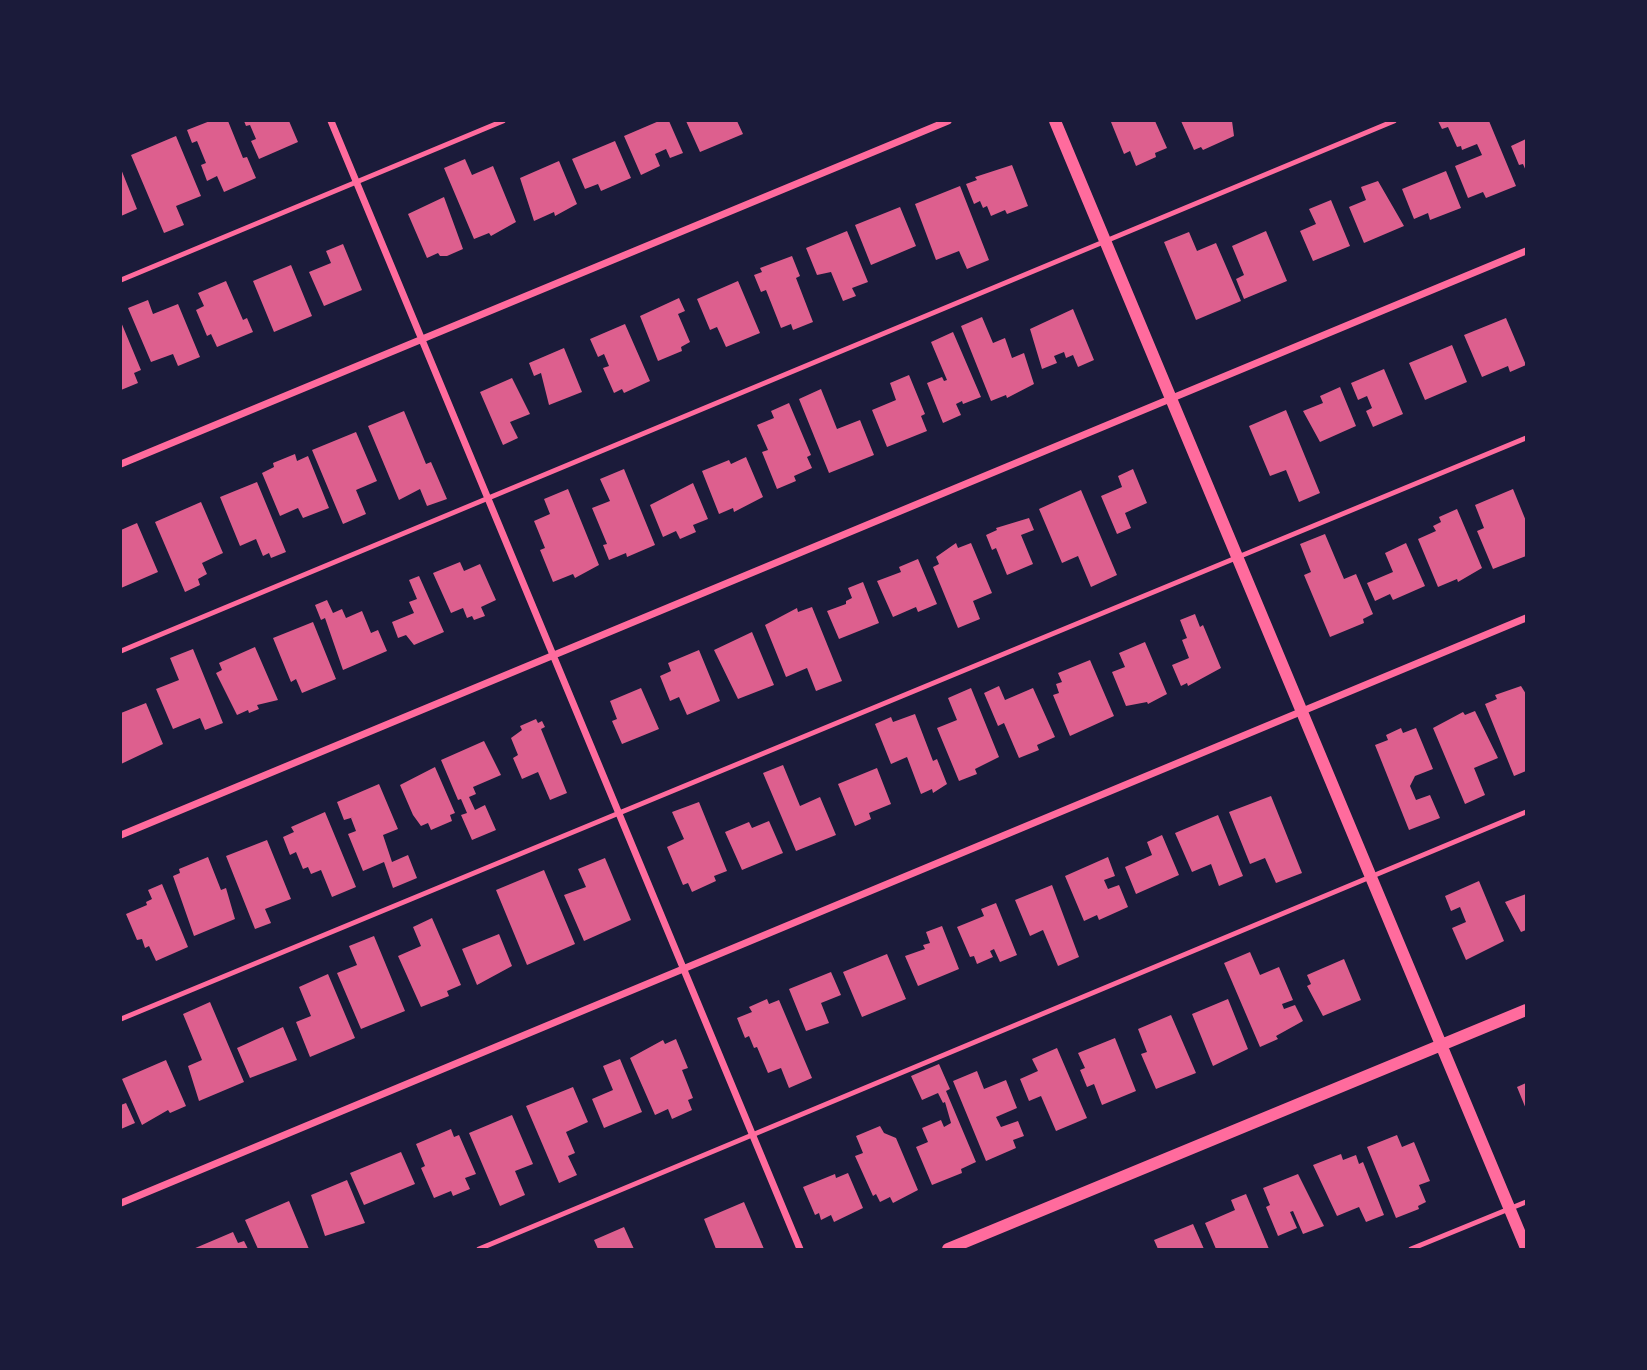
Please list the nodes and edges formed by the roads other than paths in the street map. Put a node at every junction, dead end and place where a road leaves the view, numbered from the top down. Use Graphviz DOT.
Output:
graph roads {
  1 [pos="331,121"];
  2 [pos="503,121"];
  3 [pos="948,121"];
  4 [pos="1055,121"];
  5 [pos="1394,121"];
  6 [pos="356,182"];
  7 [pos="1107,241"];
  8 [pos="1526,251"];
  9 [pos="121,280"];
  10 [pos="422,340"];
  11 [pos="1172,398"];
  12 [pos="1526,438"];
  13 [pos="121,464"];
  14 [pos="489,500"];
  15 [pos="1238,557"];
  16 [pos="1526,618"];
  17 [pos="121,652"];
  18 [pos="554,656"];
  19 [pos="1302,711"];
  20 [pos="1526,812"];
  21 [pos="619,813"];
  22 [pos="121,835"];
  23 [pos="1371,876"];
  24 [pos="684,969"];
  25 [pos="1526,1010"];
  26 [pos="121,1019"];
  27 [pos="1441,1045"];
  28 [pos="753,1135"];
  29 [pos="1526,1202"];
  30 [pos="121,1203"];
  31 [pos="1510,1209"];
  32 [pos="1526,1248"];
  33 [pos="479,1249"];
  34 [pos="800,1249"];
  35 [pos="948,1249"];
  36 [pos="1411,1249"];
  1 -- 6 [label="street"];
  2 -- 6 [label="lane"];
  3 -- 10 [label="street"];
  4 -- 7 [label="street"];
  5 -- 7 [label="lane"];
  6 -- 9 [label="lane"];
  6 -- 10 [label="street"];
  7 -- 11 [label="street"];
  7 -- 14 [label="lane"];
  8 -- 11 [label="street"];
  10 -- 13 [label="street"];
  10 -- 14 [label="street"];
  11 -- 15 [label="street"];
  11 -- 18 [label="street"];
  12 -- 15 [label="lane"];
  14 -- 17 [label="lane"];
  14 -- 18 [label="street"];
  15 -- 19 [label="street"];
  15 -- 21 [label="lane"];
  16 -- 19 [label="street"];
  18 -- 21 [label="street"];
  18 -- 22 [label="street"];
  19 -- 23 [label="street"];
  19 -- 24 [label="street"];
  20 -- 23 [label="lane"];
  21 -- 24 [label="street"];
  21 -- 26 [label="lane"];
  23 -- 27 [label="street"];
  23 -- 28 [label="lane"];
  24 -- 28 [label="street"];
  24 -- 30 [label="street"];
  25 -- 27 [label="street"];
  27 -- 31 [label="street"];
  27 -- 35 [label="street"];
  28 -- 33 [label="lane"];
  28 -- 34 [label="street"];
  29 -- 31 [label="lane"];
  31 -- 32 [label="street"];
  31 -- 36 [label="lane"];
}
